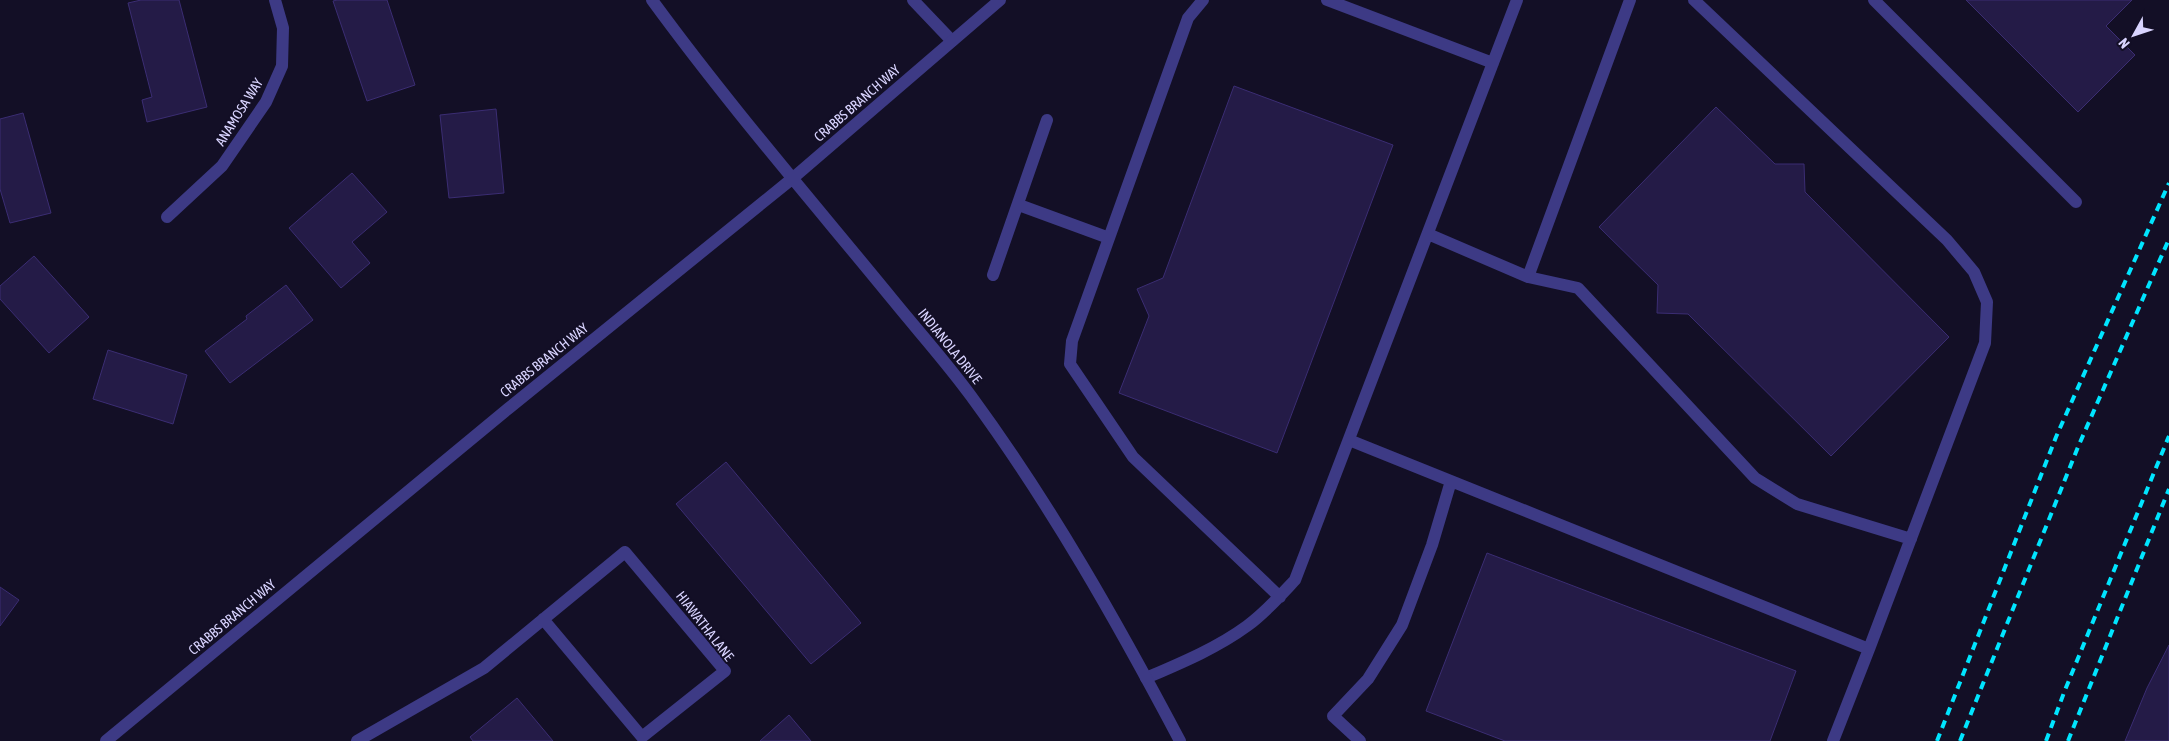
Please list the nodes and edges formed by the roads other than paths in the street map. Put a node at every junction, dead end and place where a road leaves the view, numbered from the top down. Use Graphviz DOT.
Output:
graph roads {
  1 [pos="275,0"];
  2 [pos="652,0"];
  3 [pos="913,0"];
  4 [pos="1000,0"];
  5 [pos="1203,0"];
  6 [pos="1327,0"];
  7 [pos="1517,0"];
  8 [pos="1630,0"];
  9 [pos="1694,0"];
  10 [pos="1874,0"];
  11 [pos="952,42"];
  12 [pos="1493,63"];
  13 [pos="1048,120"];
  14 [pos="793,178"];
  15 [pos="2076,202"];
  16 [pos="1019,205"];
  17 [pos="167,217"];
  18 [pos="1428,234"];
  19 [pos="1109,238"];
  20 [pos="993,275"];
  21 [pos="1528,277"];
  22 [pos="1349,440"];
  23 [pos="1451,481"];
  24 [pos="1910,539"];
  25 [pos="1280,597"];
  26 [pos="543,619"];
  27 [pos="1869,649"];
  28 [pos="1146,678"];
  29 [pos="106,741"];
  30 [pos="357,741"];
  31 [pos="1180,741"];
  32 [pos="1360,741"];
  33 [pos="1833,741"];
  1 -- 17 [label="street, ANAMOSA WAY"];
  2 -- 14 [label="street, INDIANOLA DRIVE"];
  3 -- 11 [label="street"];
  4 -- 11 [label="street, CRABBS BRANCH WAY"];
  5 -- 19 [label="street"];
  6 -- 12 [label="street"];
  7 -- 12 [label="street"];
  8 -- 21 [label="street"];
  9 -- 24 [label="street"];
  10 -- 15 [label="street"];
  11 -- 14 [label="street, CRABBS BRANCH WAY"];
  12 -- 18 [label="street"];
  13 -- 16 [label="street"];
  14 -- 28 [label="street, INDIANOLA DRIVE"];
  14 -- 29 [label="street, CRABBS BRANCH WAY"];
  16 -- 19 [label="street"];
  16 -- 20 [label="street"];
  18 -- 21 [label="street"];
  18 -- 22 [label="street"];
  19 -- 25 [label="street"];
  21 -- 24 [label="street"];
  22 -- 23 [label="street"];
  22 -- 25 [label="street"];
  23 -- 27 [label="street"];
  23 -- 32 [label="street"];
  24 -- 27 [label="street"];
  25 -- 28 [label="street"];
  26 -- 26 [label="street, HIAWATHA LANE"];
  26 -- 30 [label="street, HIAWATHA LANE"];
  27 -- 33 [label="street"];
  28 -- 31 [label="street, INDIANOLA DRIVE"];
}
